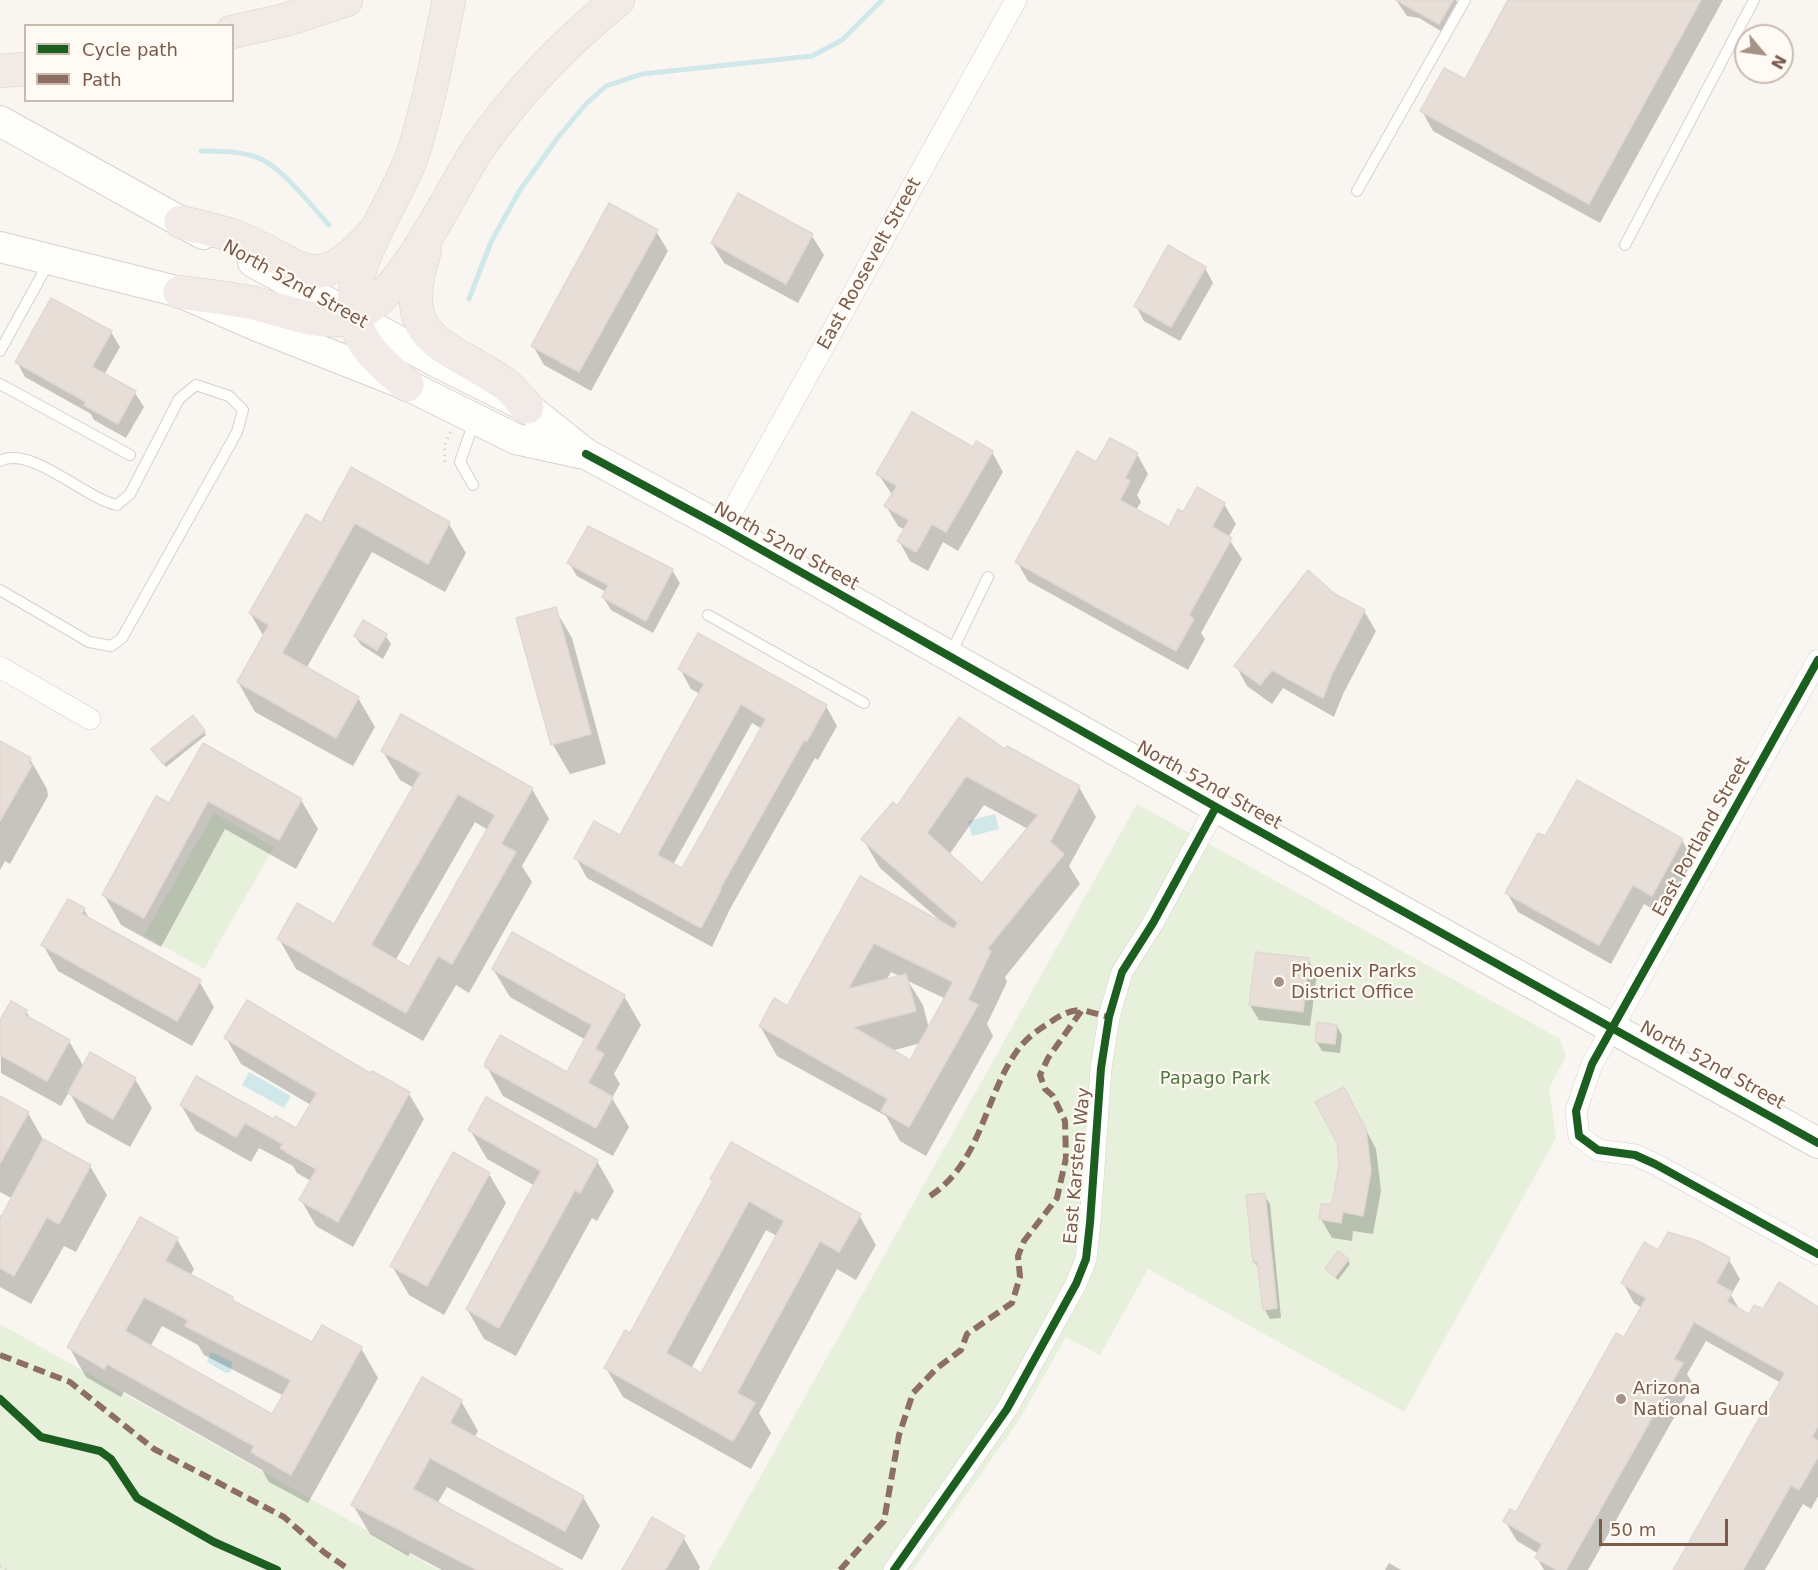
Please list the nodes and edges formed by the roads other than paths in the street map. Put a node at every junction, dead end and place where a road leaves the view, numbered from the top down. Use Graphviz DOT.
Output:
graph roads {
  1 [pos="346,0"];
  2 [pos="449,0"];
  3 [pos="618,0"];
  4 [pos="1016,0"];
  5 [pos="1466,0"];
  6 [pos="1754,0"];
  7 [pos="234,32"];
  8 [pos="24,69"];
  9 [pos="0,70"];
  10 [pos="0,121"];
  11 [pos="1357,191"];
  12 [pos="181,222"];
  13 [pos="382,223"];
  14 [pos="429,236"];
  15 [pos="1625,245"];
  16 [pos="0,247"];
  17 [pos="51,259"];
  18 [pos="180,292"];
  19 [pos="354,317"];
  20 [pos="0,351"];
  21 [pos="0,384"];
  22 [pos="407,385"];
  23 [pos="527,407"];
  24 [pos="465,421"];
  25 [pos="130,454"];
  26 [pos="586,454"];
  27 [pos="0,461"];
  28 [pos="473,485"];
  29 [pos="723,528"];
  30 [pos="988,578"];
  31 [pos="0,590"];
  32 [pos="708,615"];
  33 [pos="950,656"];
  34 [pos="1818,660"];
  35 [pos="0,668"];
  36 [pos="864,703"];
  37 [pos="90,719"];
  38 [pos="1216,807"];
  39 [pos="1613,1028"];
  40 [pos="1818,1143"];
  41 [pos="1818,1254"];
  42 [pos="894,1570"];
  1 -- 7 [label="highway"];
  2 -- 13 [label="highway"];
  3 -- 14 [label="highway"];
  4 -- 29 [label="street, East Roosevelt Street"];
  5 -- 11 [label="lane"];
  6 -- 15 [label="lane"];
  8 -- 9 [label="highway"];
  10 -- 12 [label="main road, North 52nd Street"];
  12 -- 13 [label="highway"];
  12 -- 19 [label="main road, North 52nd Street"];
  13 -- 19 [label="highway"];
  14 -- 19 [label="highway"];
  14 -- 23 [label="highway"];
  16 -- 17 [label="main road, North 52nd Street"];
  17 -- 18 [label="main road, North 52nd Street"];
  17 -- 20 [label="lane"];
  18 -- 19 [label="highway"];
  18 -- 22 [label="main road, North 52nd Street"];
  19 -- 22 [label="highway"];
  19 -- 23 [label="main road, North 52nd Street"];
  21 -- 25 [label="lane"];
  22 -- 24 [label="main road, North 52nd Street"];
  23 -- 26 [label="main road, North 52nd Street"];
  24 -- 26 [label="main road, North 52nd Street"];
  24 -- 28 [label="lane"];
  26 -- 29 [label="main road, North 52nd Street"];
  27 -- 31 [label="lane"];
  29 -- 33 [label="main road, North 52nd Street"];
  30 -- 33 [label="lane"];
  32 -- 36 [label="lane"];
  33 -- 38 [label="main road, North 52nd Street"];
  34 -- 39 [label="street, East Portland Street"];
  35 -- 37 [label="street"];
  38 -- 39 [label="main road, North 52nd Street"];
  38 -- 42 [label="street, East Karsten Way"];
  39 -- 40 [label="main road, North 52nd Street"];
  39 -- 41 [label="street, East Portland Street"];
}
